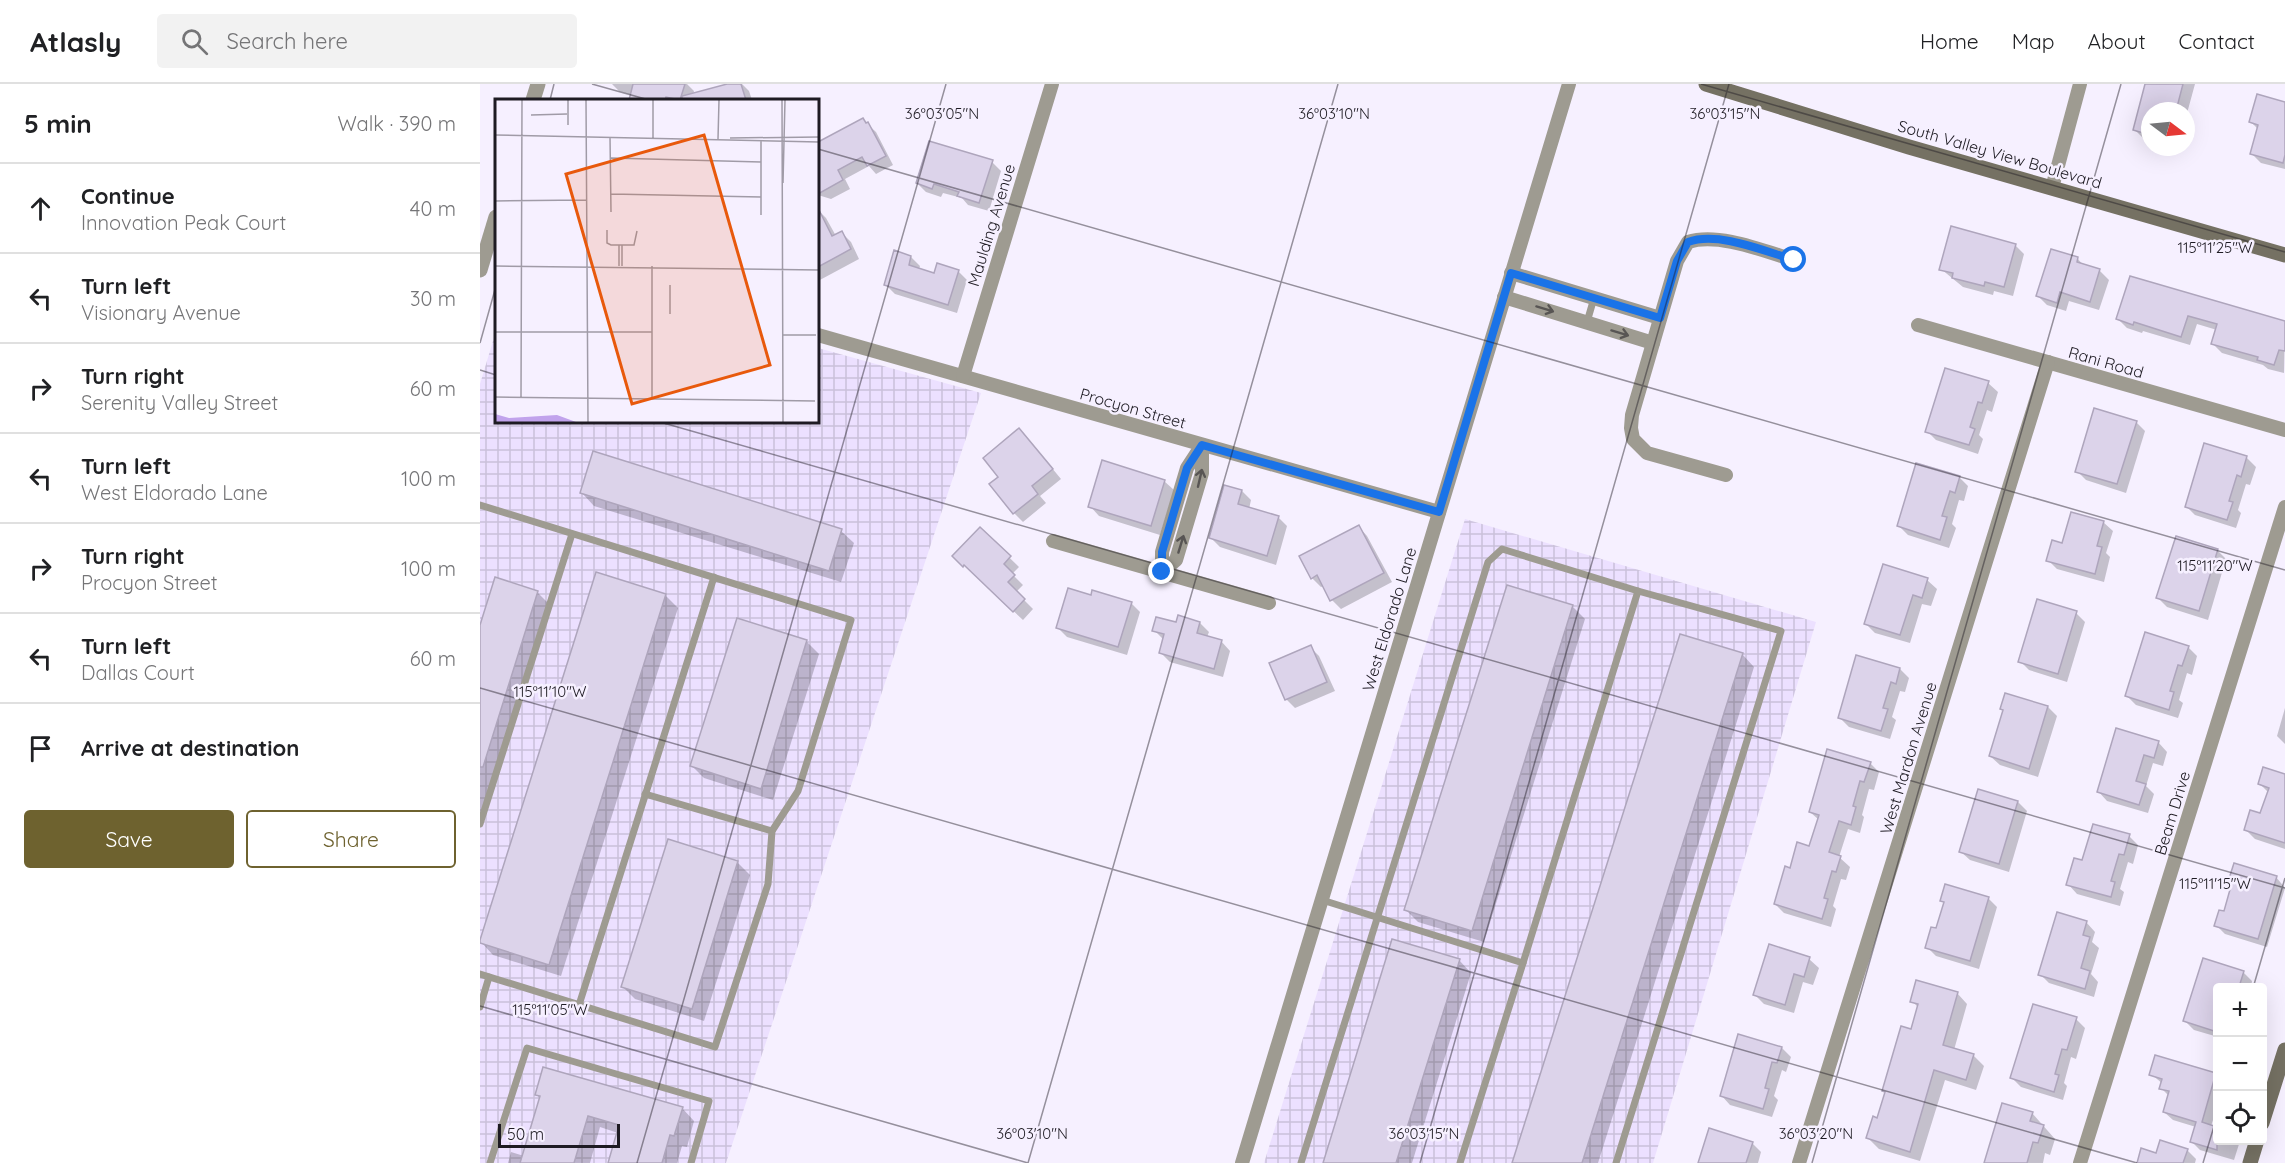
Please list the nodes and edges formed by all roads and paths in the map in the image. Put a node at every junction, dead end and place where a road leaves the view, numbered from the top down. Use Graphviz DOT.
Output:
graph roads {
  1 [pos="538,84"];
  2 [pos="1052,84"];
  3 [pos="1569,84"];
  4 [pos="1706,84"];
  5 [pos="2080,84"];
  6 [pos="533,99"];
  7 [pos="2052,188"];
  8 [pos="495,225"];
  9 [pos="493,242"];
  10 [pos="2285,255"];
  11 [pos="1794,260"];
  12 [pos="480,270"];
  13 [pos="1511,273"];
  14 [pos="1504,297"];
  15 [pos="1594,298"];
  16 [pos="1660,318"];
  17 [pos="1587,322"];
  18 [pos="1918,325"];
  19 [pos="819,335"];
  20 [pos="1653,343"];
  21 [pos="2048,362"];
  22 [pos="963,376"];
  23 [pos="2285,430"];
  24 [pos="1202,445"];
  25 [pos="1726,475"];
  26 [pos="480,505"];
  27 [pos="2285,507"];
  28 [pos="1439,512"];
  29 [pos="572,534"];
  30 [pos="1053,541"];
  31 [pos="1162,572"];
  32 [pos="714,577"];
  33 [pos="1638,591"];
  34 [pos="1269,603"];
  35 [pos="645,794"];
  36 [pos="480,824"];
  37 [pos="772,831"];
  38 [pos="1322,900"];
  39 [pos="1378,918"];
  40 [pos="1523,963"];
  41 [pos="480,974"];
  42 [pos="489,977"];
  43 [pos="579,1005"];
  44 [pos="480,1007"];
  45 [pos="2285,1050"];
  46 [pos="2267,1107"];
  47 [pos="2255,1145"];
  48 [pos="490,1163"];
  49 [pos="691,1163"];
  50 [pos="1242,1163"];
  51 [pos="1301,1163"];
  52 [pos="1460,1163"];
  53 [pos="1616,1163"];
  54 [pos="1799,1163"];
  55 [pos="2080,1163"];
  56 [pos="2250,1163"];
  1 -- 6 [label="street"];
  2 -- 22 [label="street, Maulding Avenue"];
  3 -- 13 [label="street, West Eldorado Lane"];
  4 -- 7 [label="main road, South Valley View Boulevard"];
  5 -- 7 [label="street"];
  7 -- 10 [label="main road, South Valley View Boulevard"];
  8 -- 9 [label="street"];
  9 -- 12 [label="street"];
  11 -- 16 [label="street"];
  13 -- 14 [label="street, West Eldorado Lane"];
  13 -- 15 [label="street"];
  14 -- 17 [label="street, one-way"];
  14 -- 28 [label="street, West Eldorado Lane"];
  15 -- 16 [label="street"];
  15 -- 17 [label="lane"];
  16 -- 20 [label="street"];
  17 -- 20 [label="street, one-way"];
  18 -- 21 [label="street, Rani Road"];
  19 -- 22 [label="street, Procyon Street"];
  20 -- 25 [label="street"];
  21 -- 23 [label="street, Rani Road"];
  21 -- 54 [label="street, West Mardon Avenue"];
  22 -- 24 [label="street, Procyon Street"];
  24 -- 28 [label="street, Procyon Street"];
  24 -- 31 [label="street"];
  26 -- 29 [label="lane"];
  27 -- 55 [label="street, Beam Drive"];
  28 -- 38 [label="street, West Eldorado Lane"];
  29 -- 32 [label="lane"];
  29 -- 36 [label="lane"];
  30 -- 31 [label="street"];
  31 -- 34 [label="street"];
  32 -- 35 [label="lane"];
  32 -- 37 [label="lane"];
  33 -- 39 [label="lane"];
  33 -- 40 [label="lane"];
  33 -- 53 [label="lane"];
  35 -- 37 [label="lane"];
  35 -- 43 [label="lane"];
  37 -- 43 [label="lane"];
  38 -- 39 [label="lane"];
  38 -- 50 [label="street, West Eldorado Lane"];
  39 -- 40 [label="lane"];
  39 -- 51 [label="lane"];
  40 -- 52 [label="lane"];
  41 -- 42 [label="lane"];
  42 -- 43 [label="lane"];
  42 -- 44 [label="lane"];
  45 -- 46 [label="main road"];
  47 -- 56 [label="main road"];
  48 -- 49 [label="lane"];
}
